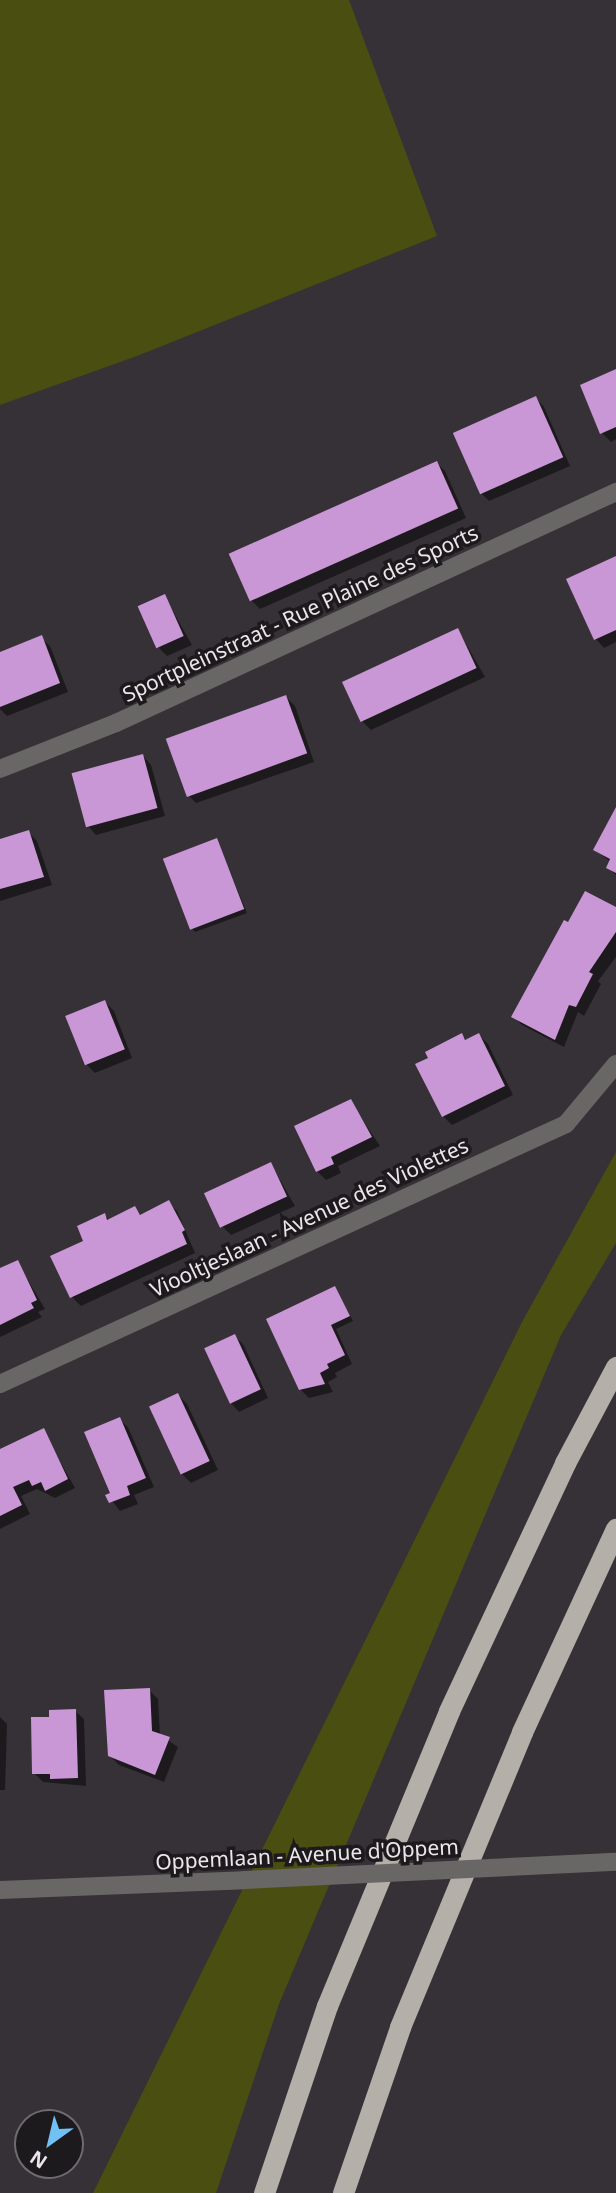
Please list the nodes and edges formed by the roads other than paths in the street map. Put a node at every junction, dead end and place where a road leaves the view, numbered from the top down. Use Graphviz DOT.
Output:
graph roads {
  1 [pos="616,492"];
  2 [pos="0,769"];
  3 [pos="616,1064"];
  4 [pos="616,1367"];
  5 [pos="0,1384"];
  6 [pos="616,1529"];
  7 [pos="616,1862"];
  8 [pos="0,1890"];
  9 [pos="264,2193"];
  10 [pos="343,2193"];
  1 -- 2 [label="street, Sportpleinstraat - Rue Plaine des Sports"];
  3 -- 5 [label="street, Viooltjeslaan - Avenue des Violettes"];
  4 -- 9 [label="highway"];
  6 -- 10 [label="highway"];
  7 -- 8 [label="street, Oppemlaan - Avenue d'Oppem, bridge"];
}
